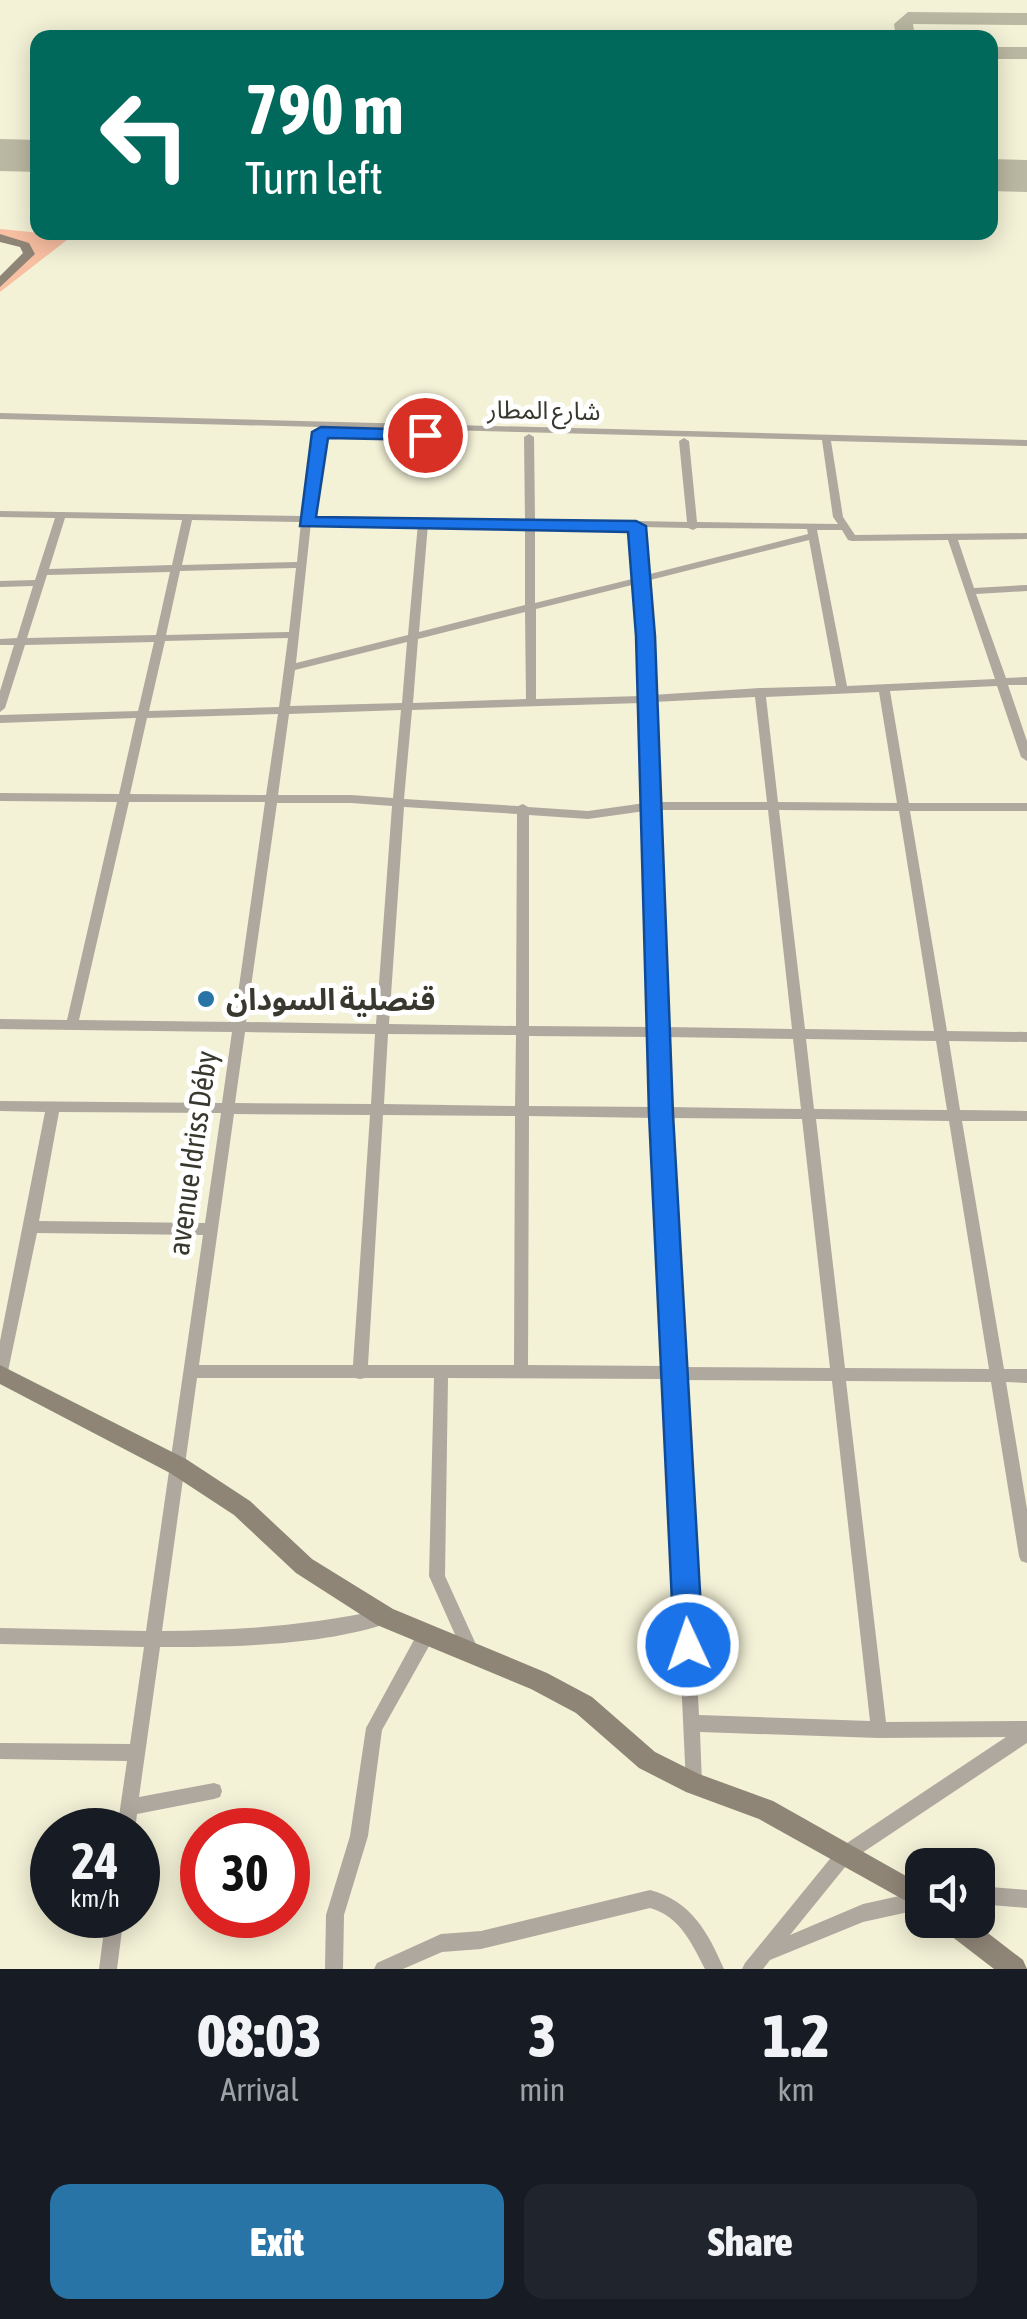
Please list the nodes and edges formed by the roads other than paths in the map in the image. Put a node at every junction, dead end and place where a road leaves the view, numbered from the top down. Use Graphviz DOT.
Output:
graph roads {
  1 [pos="0,238"];
  2 [pos="0,282"];
  3 [pos="0,420"];
  4 [pos="323,429"];
  5 [pos="529,438"];
  6 [pos="684,441"];
  7 [pos="826,441"];
  8 [pos="1027,446"];
  9 [pos="0,514"];
  10 [pos="60,518"];
  11 [pos="187,520"];
  12 [pos="306,522"];
  13 [pos="424,523"];
  14 [pos="529,526"];
  15 [pos="636,526"];
  16 [pos="841,527"];
  17 [pos="693,528"];
  18 [pos="812,531"];
  19 [pos="1027,536"];
  20 [pos="952,538"];
  21 [pos="301,565"];
  22 [pos="174,568"];
  23 [pos="41,578"];
  24 [pos="640,580"];
  25 [pos="0,584"];
  26 [pos="1027,588"];
  27 [pos="970,590"];
  28 [pos="530,606"];
  29 [pos="291,635"];
  30 [pos="414,635"];
  31 [pos="160,639"];
  32 [pos="0,642"];
  33 [pos="20,642"];
  34 [pos="290,668"];
  35 [pos="1027,681"];
  36 [pos="1002,683"];
  37 [pos="884,687"];
  38 [pos="842,688"];
  39 [pos="760,692"];
  40 [pos="646,699"];
  41 [pos="531,700"];
  42 [pos="406,706"];
  43 [pos="0,708"];
  44 [pos="282,712"];
  45 [pos="143,715"];
  46 [pos="0,719"];
  47 [pos="1027,757"];
  48 [pos="0,797"];
  49 [pos="124,800"];
  50 [pos="271,800"];
  51 [pos="398,801"];
  52 [pos="653,806"];
  53 [pos="774,807"];
  54 [pos="1027,807"];
  55 [pos="523,808"];
  56 [pos="903,808"];
  57 [pos="0,1024"];
  58 [pos="72,1025"];
  59 [pos="238,1027"];
  60 [pos="382,1027"];
  61 [pos="520,1031"];
  62 [pos="661,1032"];
  63 [pos="800,1033"];
  64 [pos="943,1034"];
  65 [pos="1027,1036"];
  66 [pos="0,1106"];
  67 [pos="53,1106"];
  68 [pos="376,1108"];
  69 [pos="226,1110"];
  70 [pos="522,1113"];
  71 [pos="661,1114"];
  72 [pos="810,1116"];
  73 [pos="956,1116"];
  74 [pos="1027,1116"];
  75 [pos="32,1228"];
  76 [pos="209,1228"];
  77 [pos="441,1371"];
  78 [pos="191,1372"];
  79 [pos="360,1372"];
  80 [pos="520,1373"];
  81 [pos="675,1374"];
  82 [pos="0,1375"];
  83 [pos="837,1375"];
  84 [pos="998,1376"];
  85 [pos="1027,1376"];
  86 [pos="178,1466"];
  87 [pos="1027,1556"];
  88 [pos="384,1616"];
  89 [pos="427,1633"];
  90 [pos="0,1636"];
  91 [pos="154,1636"];
  92 [pos="472,1652"];
  93 [pos="692,1723"];
  94 [pos="879,1730"];
  95 [pos="1027,1731"];
  96 [pos="0,1752"];
  97 [pos="138,1753"];
  98 [pos="694,1784"];
  99 [pos="214,1790"];
  100 [pos="129,1807"];
  101 [pos="844,1854"];
  102 [pos="905,1889"];
  103 [pos="1027,1895"];
  104 [pos="995,1896"];
  105 [pos="905,1903"];
  106 [pos="112,1938"];
  107 [pos="974,1938"];
  108 [pos="768,1954"];
  109 [pos="108,1969"];
  110 [pos="334,1969"];
  111 [pos="383,1969"];
  112 [pos="715,1969"];
  113 [pos="752,1969"];
  114 [pos="1014,1969"];
  1 -- 2 [label="street"];
  3 -- 4 [label="street, شارع المطار"];
  4 -- 5 [label="street, شارع المطار"];
  4 -- 7 [label="street, شارع المطار"];
  4 -- 12 [label="street, avenue Idriss Déby"];
  5 -- 6 [label="street, شارع المطار"];
  5 -- 14 [label="street"];
  6 -- 7 [label="street, شارع المطار"];
  6 -- 17 [label="street"];
  7 -- 8 [label="street, شارع المطار"];
  7 -- 16 [label="street"];
  9 -- 10 [label="street"];
  10 -- 11 [label="street"];
  10 -- 23 [label="street"];
  11 -- 12 [label="street"];
  11 -- 22 [label="street"];
  12 -- 13 [label="street"];
  12 -- 21 [label="street, avenue Idriss Déby"];
  13 -- 14 [label="street"];
  13 -- 30 [label="street"];
  14 -- 15 [label="street"];
  14 -- 28 [label="street"];
  15 -- 17 [label="street"];
  15 -- 24 [label="street"];
  16 -- 18 [label="street"];
  16 -- 20 [label="street"];
  17 -- 18 [label="street"];
  18 -- 24 [label="street"];
  18 -- 38 [label="street"];
  19 -- 20 [label="street"];
  20 -- 27 [label="street"];
  21 -- 22 [label="street"];
  21 -- 29 [label="street, avenue Idriss Déby"];
  22 -- 23 [label="street"];
  22 -- 31 [label="street"];
  23 -- 25 [label="street"];
  23 -- 33 [label="street"];
  24 -- 28 [label="street"];
  24 -- 40 [label="street"];
  26 -- 27 [label="street"];
  27 -- 36 [label="street"];
  28 -- 30 [label="street"];
  28 -- 41 [label="street"];
  29 -- 31 [label="street"];
  29 -- 34 [label="street, avenue Idriss Déby"];
  30 -- 34 [label="street"];
  30 -- 42 [label="street"];
  31 -- 33 [label="street"];
  31 -- 45 [label="street"];
  32 -- 33 [label="street"];
  33 -- 43 [label="street"];
  34 -- 44 [label="street, avenue Idriss Déby"];
  35 -- 36 [label="street"];
  36 -- 37 [label="street"];
  36 -- 47 [label="street"];
  37 -- 38 [label="street"];
  37 -- 56 [label="street"];
  38 -- 39 [label="street"];
  39 -- 40 [label="street"];
  39 -- 53 [label="street"];
  40 -- 41 [label="street"];
  40 -- 52 [label="street"];
  41 -- 42 [label="street"];
  42 -- 44 [label="street"];
  42 -- 51 [label="street"];
  44 -- 45 [label="street"];
  44 -- 50 [label="street, avenue Idriss Déby"];
  45 -- 46 [label="street"];
  45 -- 49 [label="street"];
  48 -- 49 [label="street"];
  49 -- 50 [label="street"];
  49 -- 58 [label="street"];
  50 -- 51 [label="street"];
  50 -- 59 [label="street, avenue Idriss Déby"];
  51 -- 55 [label="street"];
  51 -- 60 [label="street"];
  52 -- 53 [label="street"];
  52 -- 55 [label="street"];
  52 -- 62 [label="street"];
  53 -- 56 [label="street"];
  53 -- 63 [label="street"];
  54 -- 56 [label="street"];
  55 -- 61 [label="street"];
  56 -- 64 [label="street"];
  57 -- 58 [label="street"];
  58 -- 59 [label="street"];
  59 -- 60 [label="street"];
  59 -- 69 [label="street, avenue Idriss Déby"];
  60 -- 61 [label="street"];
  60 -- 68 [label="street"];
  61 -- 62 [label="street"];
  61 -- 70 [label="street"];
  62 -- 63 [label="street"];
  62 -- 71 [label="street"];
  63 -- 64 [label="street"];
  63 -- 72 [label="street"];
  64 -- 65 [label="street"];
  64 -- 73 [label="street"];
  66 -- 67 [label="street"];
  67 -- 69 [label="street"];
  67 -- 75 [label="street"];
  68 -- 69 [label="street"];
  68 -- 70 [label="street"];
  68 -- 79 [label="street"];
  69 -- 76 [label="street, avenue Idriss Déby"];
  70 -- 71 [label="street"];
  70 -- 80 [label="street"];
  71 -- 72 [label="street"];
  71 -- 81 [label="street"];
  72 -- 73 [label="street"];
  72 -- 83 [label="street"];
  73 -- 74 [label="street"];
  73 -- 84 [label="street"];
  75 -- 76 [label="street"];
  75 -- 82 [label="street"];
  76 -- 78 [label="street, avenue Idriss Déby"];
  77 -- 79 [label="street"];
  77 -- 80 [label="street"];
  77 -- 92 [label="street"];
  78 -- 79 [label="street"];
  78 -- 86 [label="street, avenue Idriss Déby"];
  80 -- 81 [label="street"];
  81 -- 83 [label="street"];
  81 -- 93 [label="street"];
  82 -- 86 [label="street"];
  83 -- 84 [label="street"];
  83 -- 94 [label="street"];
  84 -- 85 [label="street"];
  84 -- 87 [label="street"];
  86 -- 88 [label="street"];
  86 -- 91 [label="street, avenue Idriss Déby"];
  88 -- 89 [label="street"];
  88 -- 91 [label="street"];
  89 -- 92 [label="street"];
  89 -- 110 [label="street"];
  90 -- 91 [label="street"];
  91 -- 97 [label="street, avenue Idriss Déby"];
  92 -- 98 [label="street"];
  93 -- 94 [label="street"];
  93 -- 98 [label="street"];
  94 -- 95 [label="street"];
  95 -- 101 [label="street"];
  96 -- 97 [label="street"];
  97 -- 100 [label="street, avenue Idriss Déby"];
  98 -- 101 [label="street"];
  99 -- 100 [label="street"];
  101 -- 102 [label="street"];
  101 -- 108 [label="street"];
  103 -- 104 [label="street"];
  105 -- 108 [label="street"];
  106 -- 109 [label="street"];
  107 -- 114 [label="street"];
  108 -- 113 [label="street"];
  111 -- 112 [label="street"];
}
